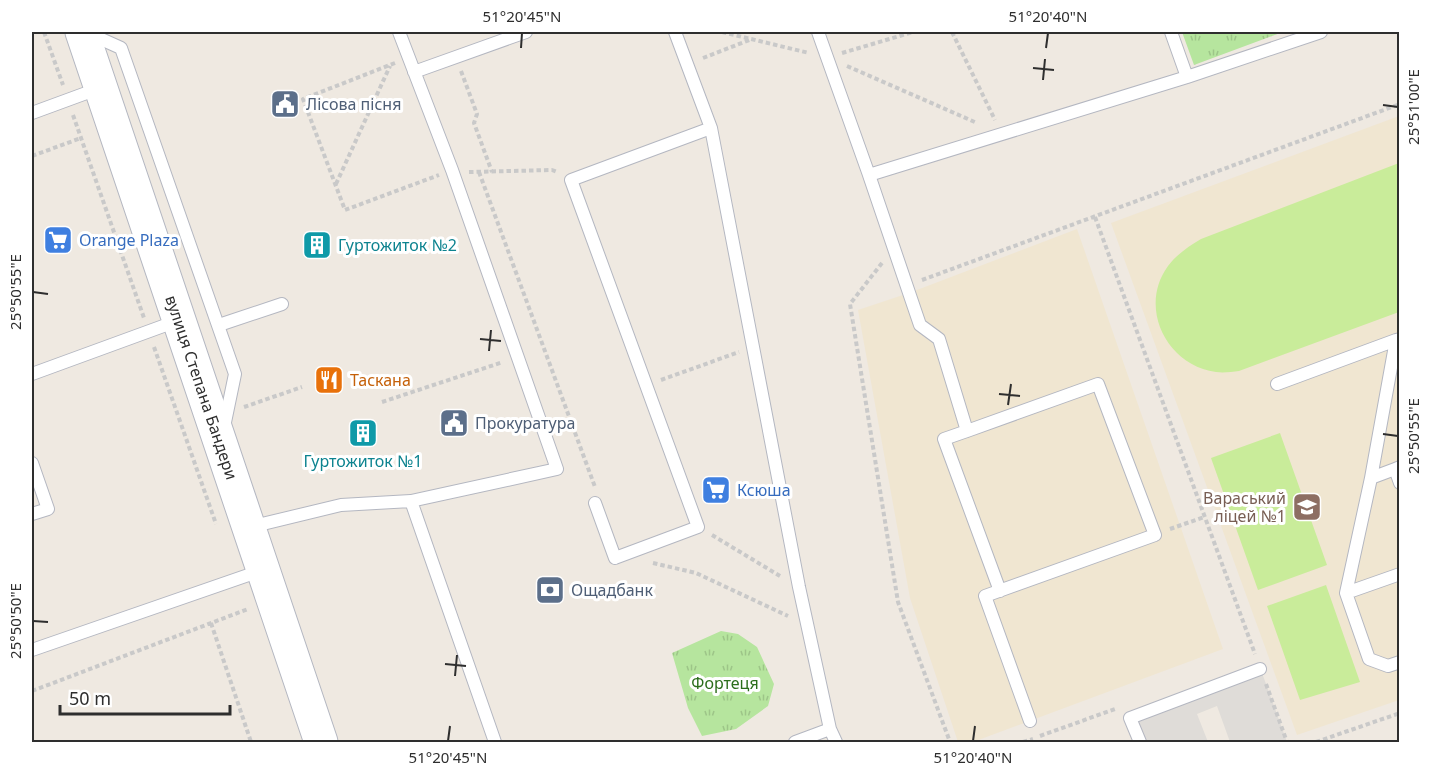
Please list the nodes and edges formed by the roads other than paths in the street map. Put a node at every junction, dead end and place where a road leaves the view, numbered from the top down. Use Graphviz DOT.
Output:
graph roads {
  1 [pos="399,32"];
  2 [pos="526,32"];
  3 [pos="675,32"];
  4 [pos="818,32"];
  5 [pos="1171,32"];
  6 [pos="1321,32"];
  7 [pos="83,35"];
  8 [pos="414,72"];
  9 [pos="1187,77"];
  10 [pos="101,88"];
  11 [pos="32,113"];
  12 [pos="711,128"];
  13 [pos="869,175"];
  14 [pos="282,304"];
  15 [pos="179,320"];
  16 [pos="219,325"];
  17 [pos="1398,339"];
  18 [pos="32,375"];
  19 [pos="1277,384"];
  20 [pos="224,428"];
  21 [pos="967,431"];
  22 [pos="32,463"];
  23 [pos="1397,468"];
  24 [pos="1371,478"];
  25 [pos="1400,483"];
  26 [pos="411,501"];
  27 [pos="595,503"];
  28 [pos="32,514"];
  29 [pos="234,530"];
  30 [pos="249,574"];
  31 [pos="1400,574"];
  32 [pos="1000,591"];
  33 [pos="1346,593"];
  34 [pos="32,650"];
  35 [pos="1400,662"];
  36 [pos="1260,669"];
  37 [pos="1030,721"];
  38 [pos="830,729"];
  39 [pos="321,742"];
  40 [pos="495,742"];
  41 [pos="795,742"];
  42 [pos="836,742"];
  43 [pos="1140,742"];
  1 -- 8 [label="lane"];
  2 -- 8 [label="lane"];
  3 -- 12 [label="lane"];
  4 -- 13 [label="lane"];
  5 -- 9 [label="lane"];
  6 -- 9 [label="lane"];
  7 -- 10 [label="street, вулиця Степана Бандери"];
  7 -- 16 [label="lane"];
  8 -- 26 [label="lane"];
  9 -- 13 [label="lane"];
  10 -- 11 [label="lane"];
  10 -- 15 [label="street, вулиця Степана Бандери"];
  12 -- 27 [label="lane"];
  12 -- 38 [label="lane"];
  13 -- 21 [label="lane"];
  14 -- 16 [label="lane"];
  15 -- 18 [label="lane"];
  15 -- 20 [label="street, вулиця Степана Бандери"];
  16 -- 20 [label="lane"];
  17 -- 19 [label="lane"];
  17 -- 24 [label="lane"];
  20 -- 29 [label="street, вулиця Степана Бандери"];
  21 -- 32 [label="lane"];
  21 -- 32 [label="lane"];
  22 -- 28 [label="lane"];
  23 -- 24 [label="lane"];
  23 -- 25 [label="lane"];
  24 -- 33 [label="lane"];
  26 -- 29 [label="lane"];
  26 -- 40 [label="lane"];
  29 -- 30 [label="street, вулиця Степана Бандери"];
  30 -- 34 [label="lane"];
  30 -- 39 [label="street, вулиця Степана Бандери"];
  31 -- 33 [label="lane"];
  32 -- 37 [label="lane"];
  33 -- 35 [label="lane"];
  36 -- 43 [label="lane"];
  38 -- 41 [label="lane"];
  38 -- 42 [label="lane"];
}
